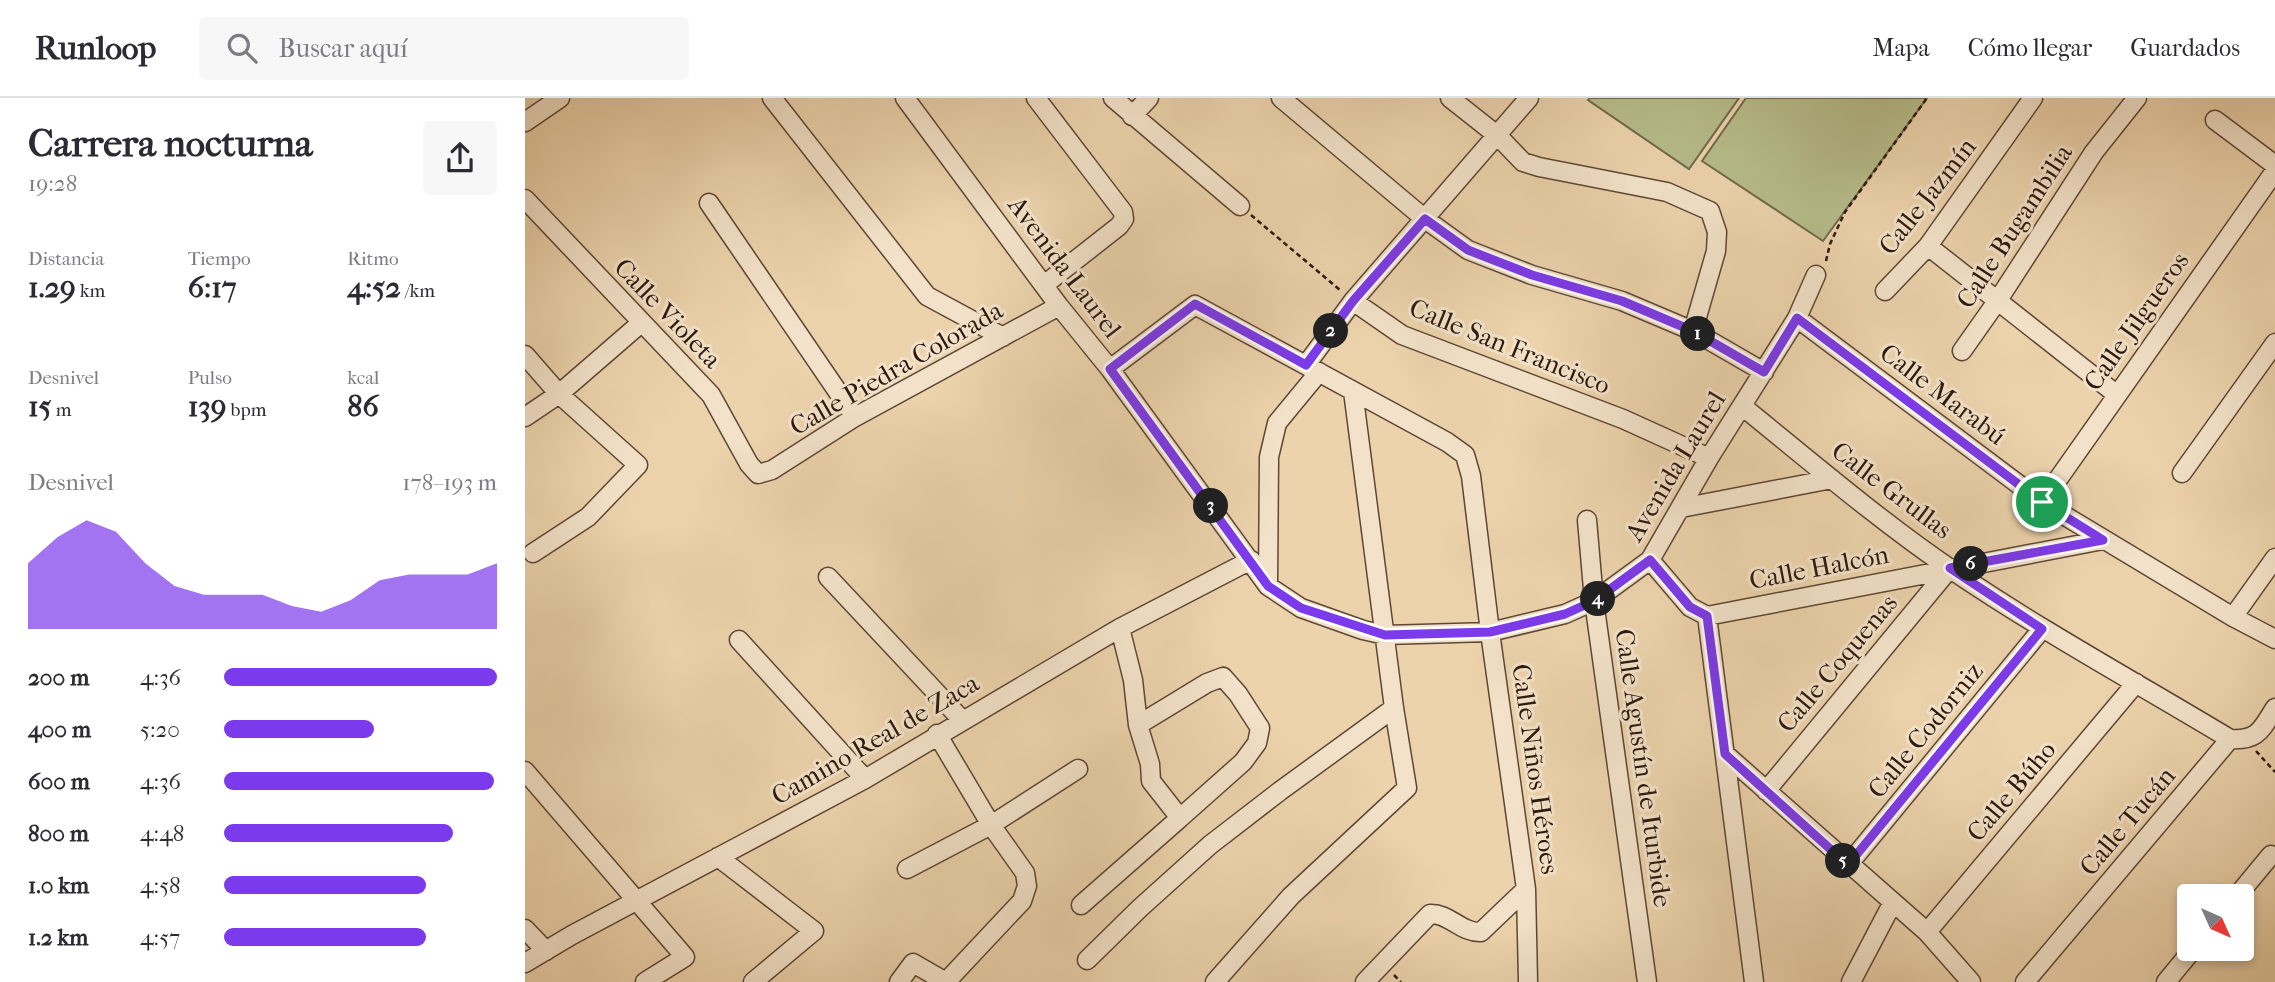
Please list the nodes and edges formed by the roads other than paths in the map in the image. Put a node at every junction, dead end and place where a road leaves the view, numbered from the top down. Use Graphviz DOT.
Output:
graph roads {
  1 [pos="772,98"];
  2 [pos="905,98"];
  3 [pos="1036,98"];
  4 [pos="1113,98"];
  5 [pos="1149,98"];
  6 [pos="1281,98"];
  7 [pos="1450,98"];
  8 [pos="1529,98"];
  9 [pos="2033,98"];
  10 [pos="2137,98"];
  11 [pos="556,99"];
  12 [pos="1132,116"];
  13 [pos="2215,120"];
  14 [pos="525,122"];
  15 [pos="1497,136"];
  16 [pos="2275,168"];
  17 [pos="525,199"];
  18 [pos="709,203"];
  19 [pos="1240,206"];
  20 [pos="1425,219"];
  21 [pos="1929,246"];
  22 [pos="1816,275"];
  23 [pos="1044,285"];
  24 [pos="1885,291"];
  25 [pos="1998,300"];
  26 [pos="1353,301"];
  27 [pos="1059,306"];
  28 [pos="1797,318"];
  29 [pos="641,323"];
  30 [pos="1693,331"];
  31 [pos="1003,337"];
  32 [pos="2275,343"];
  33 [pos="1962,351"];
  34 [pos="525,355"];
  35 [pos="1110,369"];
  36 [pos="1313,369"];
  37 [pos="1764,372"];
  38 [pos="1353,391"];
  39 [pos="559,394"];
  40 [pos="2116,394"];
  41 [pos="1742,406"];
  42 [pos="525,417"];
  43 [pos="855,417"];
  44 [pos="1709,458"];
  45 [pos="2182,473"];
  46 [pos="758,474"];
  47 [pos="1832,479"];
  48 [pos="2042,502"];
  49 [pos="1681,508"];
  50 [pos="1587,520"];
  51 [pos="2103,540"];
  52 [pos="533,553"];
  53 [pos="2275,558"];
  54 [pos="1251,560"];
  55 [pos="1650,560"];
  56 [pos="1950,568"];
  57 [pos="828,577"];
  58 [pos="1268,586"];
  59 [pos="1594,601"];
  60 [pos="1707,616"];
  61 [pos="2233,617"];
  62 [pos="1120,628"];
  63 [pos="2042,629"];
  64 [pos="1490,632"];
  65 [pos="1385,635"];
  66 [pos="2275,639"];
  67 [pos="739,640"];
  68 [pos="2136,683"];
  69 [pos="1394,708"];
  70 [pos="2275,708"];
  71 [pos="962,720"];
  72 [pos="1138,725"];
  73 [pos="937,734"];
  74 [pos="2238,739"];
  75 [pos="1725,754"];
  76 [pos="1078,769"];
  77 [pos="525,771"];
  78 [pos="865,779"];
  79 [pos="1766,791"];
  80 [pos="1179,818"];
  81 [pos="991,825"];
  82 [pos="2271,855"];
  83 [pos="718,857"];
  84 [pos="1848,865"];
  85 [pos="907,869"];
  86 [pos="2247,884"];
  87 [pos="1526,889"];
  88 [pos="637,902"];
  89 [pos="1893,902"];
  90 [pos="1081,905"];
  91 [pos="525,929"];
  92 [pos="1927,932"];
  93 [pos="546,951"];
  94 [pos="1087,960"];
  95 [pos="2183,961"];
  96 [pos="525,963"];
  97 [pos="1529,981"];
  98 [pos="1969,981"];
  99 [pos="645,982"];
  100 [pos="753,982"];
  101 [pos="899,982"];
  102 [pos="946,982"];
  103 [pos="1215,982"];
  104 [pos="1365,982"];
  105 [pos="1647,982"];
  106 [pos="1754,982"];
  107 [pos="1851,982"];
  108 [pos="2025,982"];
  109 [pos="2166,982"];
  1 -- 31 [label="street"];
  2 -- 23 [label="street, Avenida Laurel"];
  3 -- 23 [label="street"];
  4 -- 12 [label="street"];
  5 -- 12 [label="street"];
  6 -- 20 [label="street"];
  7 -- 15 [label="street"];
  8 -- 15 [label="street"];
  9 -- 21 [label="street, Calle Jazmín"];
  10 -- 25 [label="street, Calle Bugambilia"];
  11 -- 14 [label="street"];
  12 -- 19 [label="street"];
  13 -- 16 [label="street"];
  15 -- 20 [label="street"];
  15 -- 30 [label="street"];
  16 -- 40 [label="street, Calle Jilgueros"];
  17 -- 29 [label="street, Calle Violeta"];
  18 -- 43 [label="street"];
  20 -- 26 [label="street"];
  20 -- 30 [label="street"];
  21 -- 24 [label="street, Calle Jazmín"];
  21 -- 25 [label="street"];
  22 -- 28 [label="street, Avenida Laurel"];
  23 -- 27 [label="street, Avenida Laurel"];
  25 -- 33 [label="street, Calle Bugambilia"];
  25 -- 40 [label="street"];
  26 -- 36 [label="street"];
  26 -- 44 [label="street, Calle San Francisco"];
  27 -- 31 [label="street, Calle Piedra Colorada"];
  27 -- 35 [label="street, Avenida Laurel"];
  28 -- 37 [label="street, Avenida Laurel"];
  28 -- 48 [label="street, Calle Marabú"];
  29 -- 39 [label="street"];
  29 -- 46 [label="street, Calle Violeta"];
  30 -- 37 [label="street"];
  31 -- 43 [label="street, Calle Piedra Colorada"];
  32 -- 45 [label="street"];
  34 -- 39 [label="street"];
  35 -- 36 [label="street, Calle Niños Héroes"];
  35 -- 54 [label="street, Avenida Laurel"];
  36 -- 38 [label="street, Calle Niños Héroes"];
  36 -- 58 [label="street"];
  37 -- 41 [label="street, Avenida Laurel"];
  38 -- 64 [label="street, Calle Niños Héroes"];
  38 -- 65 [label="street"];
  39 -- 42 [label="street"];
  39 -- 52 [label="street"];
  40 -- 48 [label="street, Calle Jilgueros"];
  41 -- 44 [label="street, Avenida Laurel"];
  41 -- 47 [label="street, Calle Grullas"];
  43 -- 46 [label="street, Calle Piedra Colorada"];
  44 -- 49 [label="street, Avenida Laurel"];
  47 -- 49 [label="street"];
  47 -- 56 [label="street, Calle Grullas"];
  48 -- 51 [label="street, Calle Marabú"];
  49 -- 55 [label="street, Avenida Laurel"];
  50 -- 59 [label="street, Calle Agustín de Iturbide"];
  51 -- 56 [label="street, Calle Halcón"];
  51 -- 61 [label="street, Calle Marabú"];
  53 -- 61 [label="street"];
  54 -- 58 [label="street, Avenida Laurel"];
  54 -- 62 [label="street, Camino Real de Zaca"];
  55 -- 59 [label="street, Avenida Laurel"];
  55 -- 60 [label="street"];
  56 -- 60 [label="street, Calle Halcón"];
  56 -- 63 [label="street, Calle Grullas"];
  56 -- 79 [label="street, Calle Coquenas"];
  57 -- 71 [label="street"];
  58 -- 65 [label="street, Avenida Laurel"];
  59 -- 64 [label="street, Avenida Laurel"];
  59 -- 105 [label="street, Calle Agustín de Iturbide"];
  60 -- 75 [label="street"];
  61 -- 66 [label="street, Calle Marabú"];
  62 -- 71 [label="street, Camino Real de Zaca"];
  62 -- 72 [label="street"];
  63 -- 68 [label="street, Calle Grullas"];
  63 -- 84 [label="street, Calle Codorniz"];
  64 -- 65 [label="street, Avenida Laurel"];
  64 -- 87 [label="street, Calle Niños Héroes"];
  65 -- 69 [label="street"];
  67 -- 78 [label="street"];
  68 -- 74 [label="street, Calle Grullas"];
  68 -- 92 [label="street, Calle Búho"];
  69 -- 94 [label="street"];
  69 -- 103 [label="street"];
  70 -- 74 [label="street, Calle Tucán"];
  71 -- 73 [label="street, Camino Real de Zaca"];
  72 -- 80 [label="street"];
  72 -- 80 [label="street"];
  73 -- 78 [label="street, Camino Real de Zaca"];
  73 -- 81 [label="street"];
  74 -- 108 [label="street, Calle Tucán"];
  75 -- 79 [label="street"];
  75 -- 106 [label="street"];
  76 -- 81 [label="street"];
  77 -- 88 [label="street"];
  78 -- 83 [label="street, Camino Real de Zaca"];
  79 -- 84 [label="street"];
  80 -- 90 [label="street"];
  81 -- 85 [label="street"];
  81 -- 102 [label="street"];
  82 -- 86 [label="street"];
  83 -- 88 [label="street, Camino Real de Zaca"];
  83 -- 100 [label="street"];
  84 -- 89 [label="street"];
  87 -- 97 [label="street, Calle Niños Héroes"];
  87 -- 104 [label="street"];
  88 -- 93 [label="street, Camino Real de Zaca"];
  88 -- 99 [label="street"];
  89 -- 92 [label="street"];
  89 -- 107 [label="street"];
  91 -- 93 [label="street"];
  92 -- 98 [label="street"];
  93 -- 96 [label="street, Camino Real de Zaca"];
  95 -- 109 [label="street"];
  101 -- 102 [label="street"];
}
